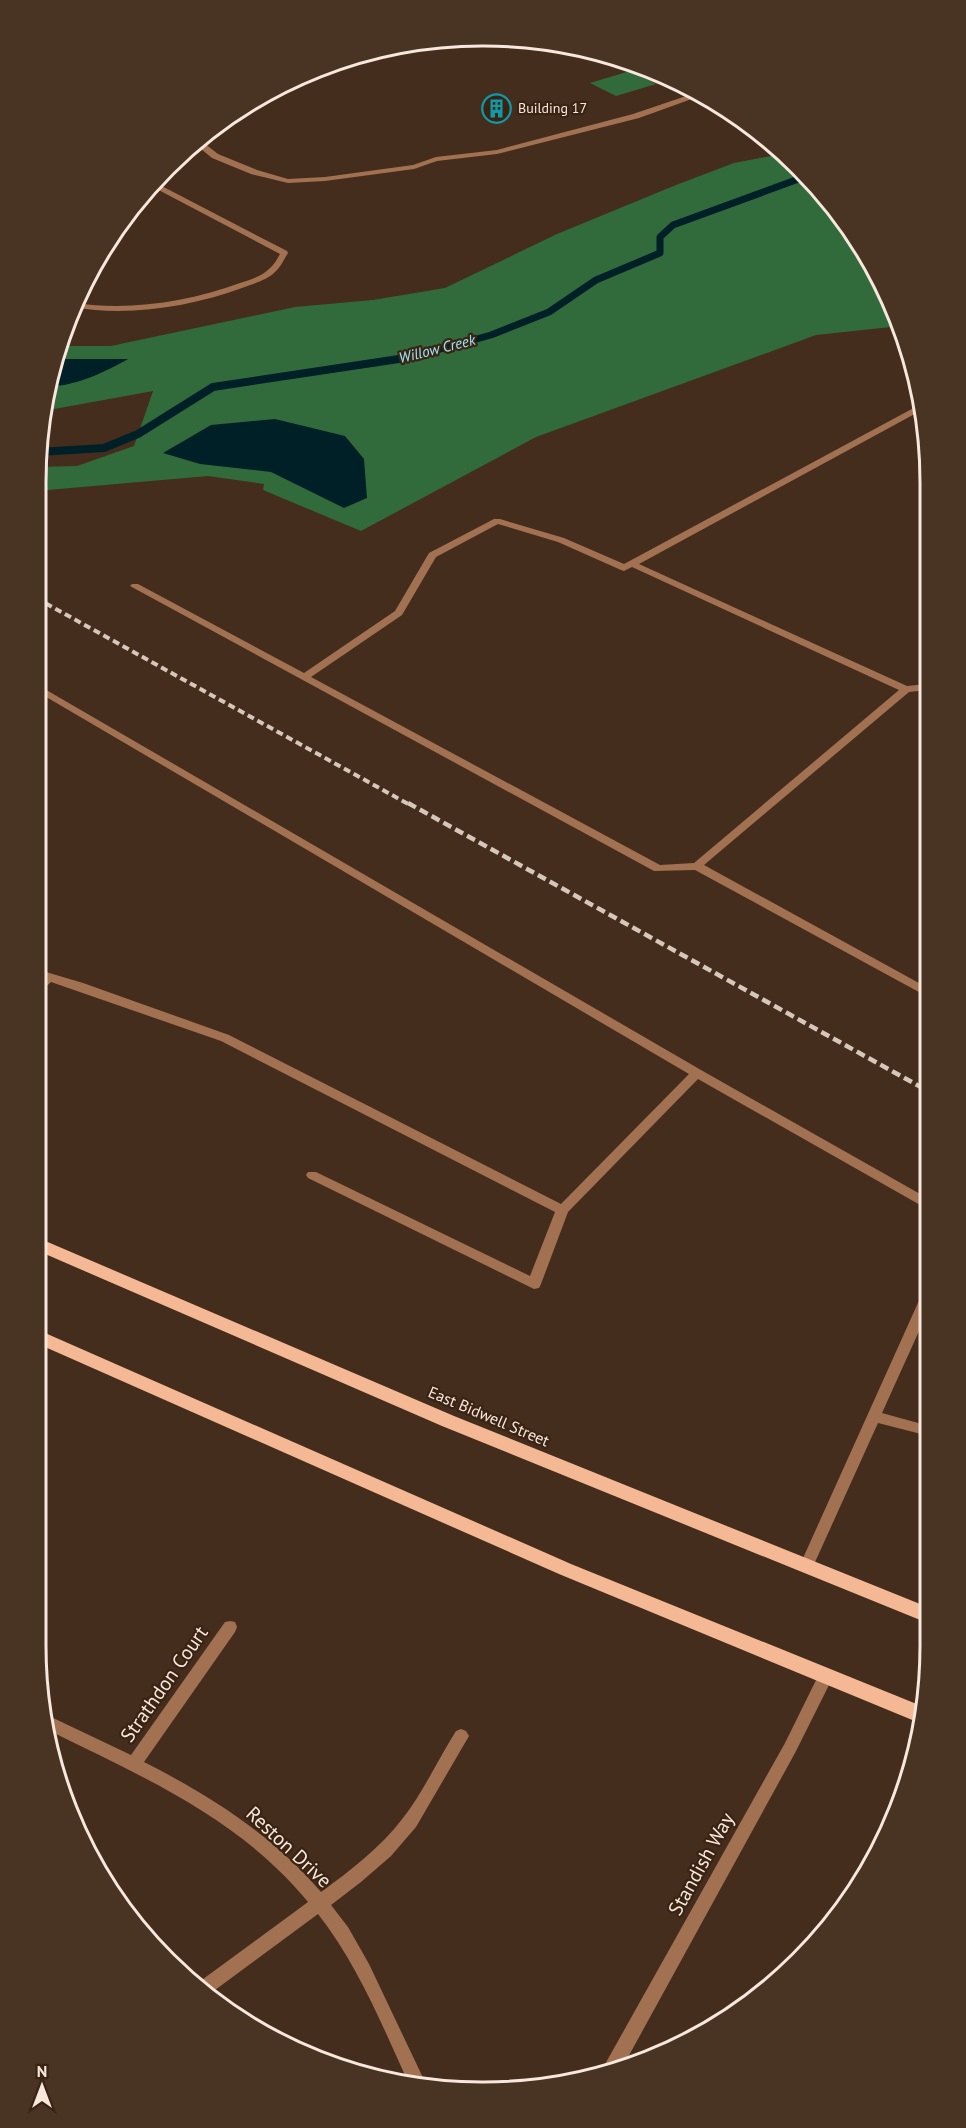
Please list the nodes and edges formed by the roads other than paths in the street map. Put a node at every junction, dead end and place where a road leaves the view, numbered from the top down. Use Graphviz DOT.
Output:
graph roads {
  1 [pos="688,98"];
  2 [pos="204,148"];
  3 [pos="161,188"];
  4 [pos="85,306"];
  5 [pos="913,411"];
  6 [pos="632,564"];
  7 [pos="135,586"];
  8 [pos="304,678"];
  9 [pos="920,688"];
  10 [pos="906,689"];
  11 [pos="46,693"];
  12 [pos="46,696"];
  13 [pos="52,696"];
  14 [pos="697,866"];
  15 [pos="46,976"];
  16 [pos="49,977"];
  17 [pos="46,980"];
  18 [pos="920,989"];
  19 [pos="697,1073"];
  20 [pos="312,1175"];
  21 [pos="920,1200"];
  22 [pos="562,1210"];
  23 [pos="46,1247"];
  24 [pos="920,1314"];
  25 [pos="46,1340"];
  26 [pos="874,1416"];
  27 [pos="920,1429"];
  28 [pos="807,1567"];
  29 [pos="920,1612"];
  30 [pos="230,1627"];
  31 [pos="826,1675"];
  32 [pos="914,1712"];
  33 [pos="54,1726"];
  34 [pos="461,1736"];
  35 [pos="133,1765"];
  36 [pos="319,1902"];
  37 [pos="209,1984"];
  38 [pos="617,2060"];
  39 [pos="414,2076"];
  1 -- 2 [label="street"];
  3 -- 4 [label="street"];
  5 -- 6 [label="street"];
  6 -- 8 [label="street"];
  6 -- 10 [label="street"];
  7 -- 8 [label="street"];
  8 -- 14 [label="street"];
  9 -- 10 [label="street"];
  10 -- 14 [label="street"];
  11 -- 13 [label="street"];
  12 -- 13 [label="street"];
  13 -- 19 [label="street"];
  14 -- 18 [label="street"];
  15 -- 16 [label="street"];
  16 -- 17 [label="street"];
  16 -- 22 [label="street"];
  19 -- 21 [label="street"];
  19 -- 22 [label="street"];
  20 -- 22 [label="street"];
  23 -- 28 [label="main road, East Bidwell Street"];
  24 -- 26 [label="street"];
  25 -- 31 [label="main road"];
  26 -- 27 [label="street"];
  26 -- 28 [label="street"];
  28 -- 29 [label="main road, East Bidwell Street"];
  30 -- 35 [label="street, Strathdon Court"];
  31 -- 32 [label="main road"];
  31 -- 38 [label="street, Standish Way"];
  33 -- 35 [label="street, Reston Drive"];
  34 -- 36 [label="street"];
  35 -- 36 [label="street, Reston Drive"];
  36 -- 37 [label="street"];
  36 -- 39 [label="street, Reston Drive"];
}
